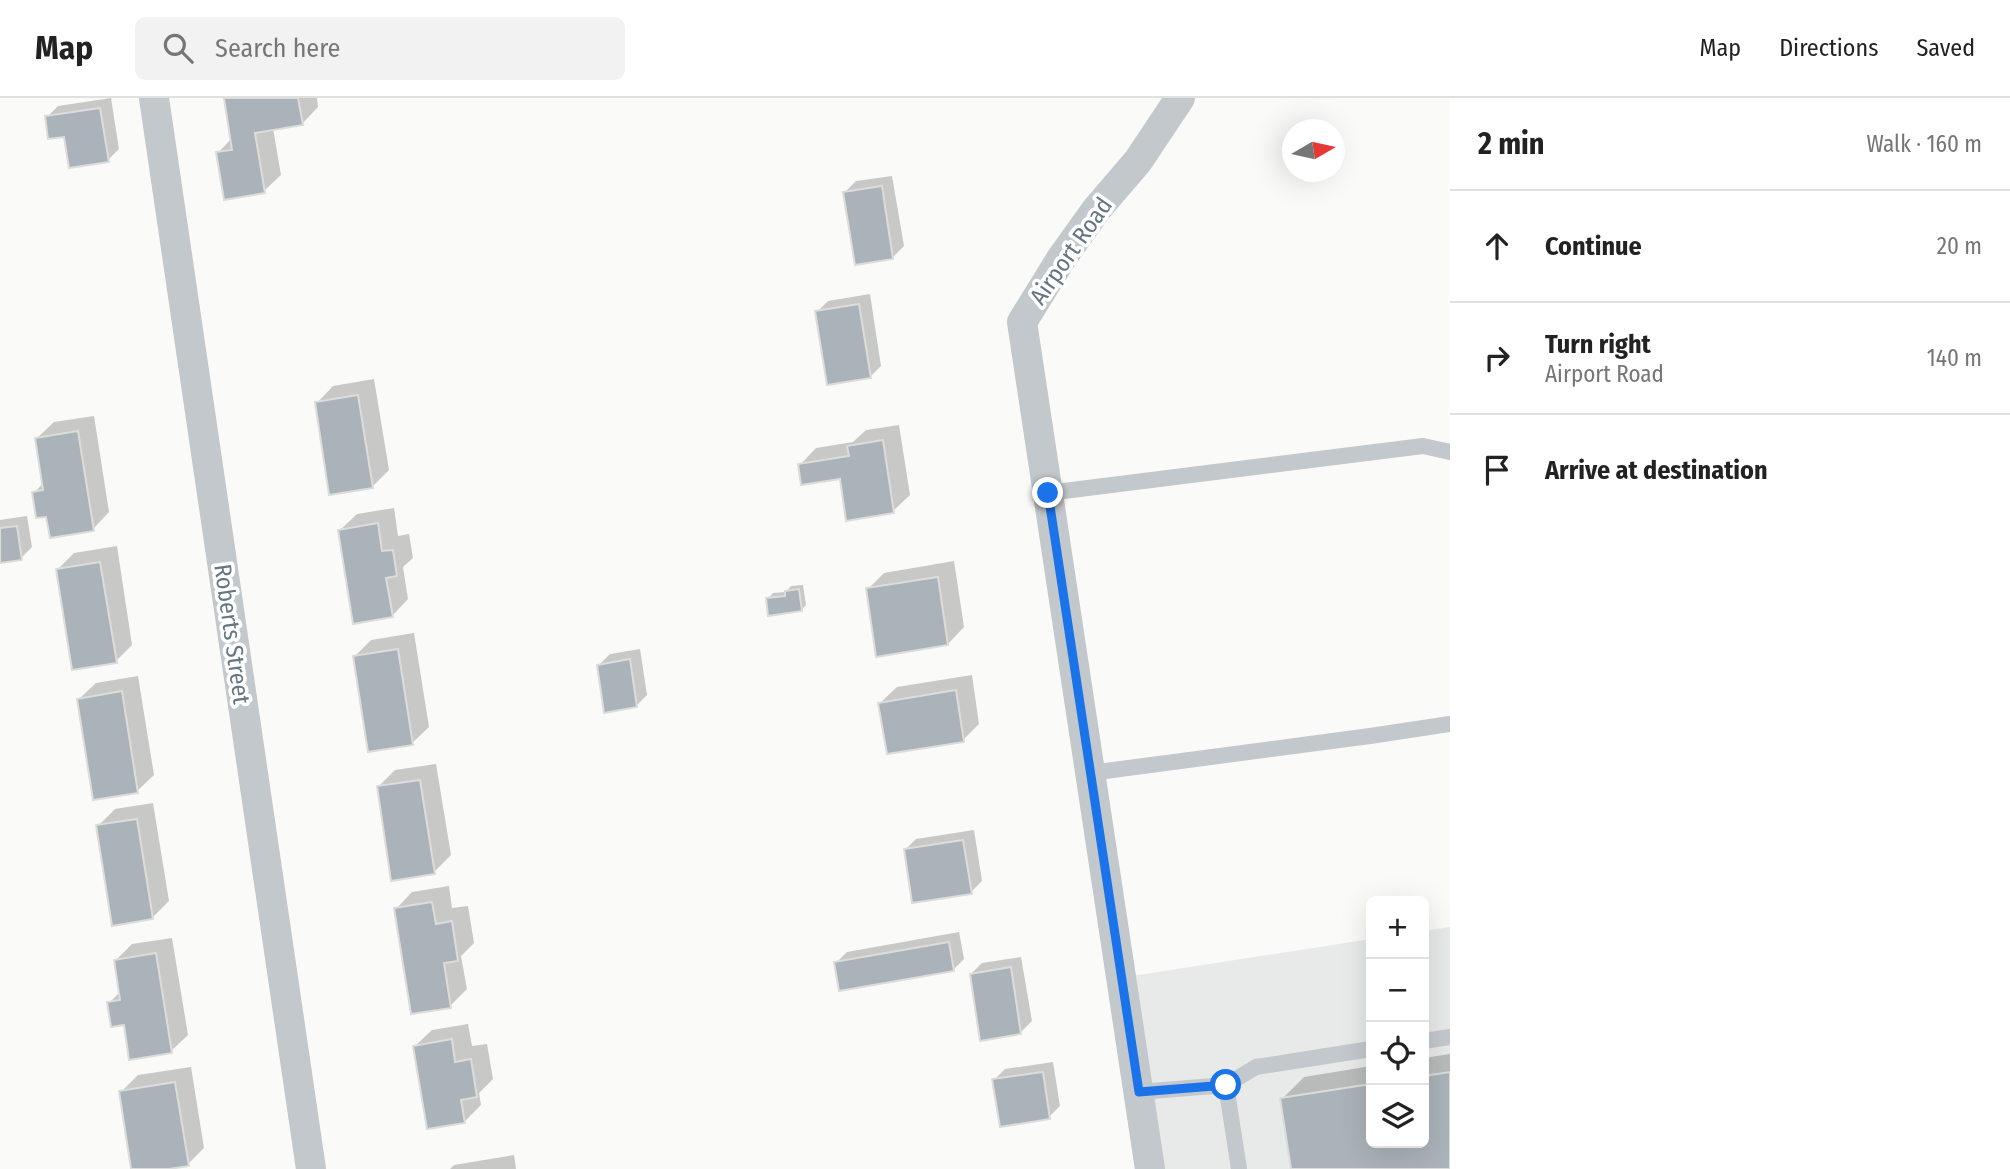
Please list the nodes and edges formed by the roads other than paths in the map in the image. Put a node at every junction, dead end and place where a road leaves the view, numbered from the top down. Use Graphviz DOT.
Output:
graph roads {
  1 [pos="154,98"];
  2 [pos="1180,98"];
  3 [pos="1450,452"];
  4 [pos="1048,493"];
  5 [pos="1450,724"];
  6 [pos="1090,773"];
  7 [pos="1450,1037"];
  8 [pos="1429,1040"];
  9 [pos="1366,1050"];
  10 [pos="1226,1085"];
  11 [pos="1139,1092"];
  12 [pos="310,1169"];
  13 [pos="1150,1169"];
  14 [pos="1239,1169"];
  1 -- 12 [label="street, Roberts Street"];
  2 -- 4 [label="street, Airport Road"];
  3 -- 4 [label="lane"];
  4 -- 6 [label="street, Airport Road"];
  5 -- 6 [label="lane"];
  6 -- 11 [label="street, Airport Road"];
  7 -- 8 [label="lane"];
  9 -- 10 [label="lane"];
  10 -- 11 [label="lane"];
  10 -- 14 [label="lane"];
  11 -- 13 [label="street, Airport Road"];
}
